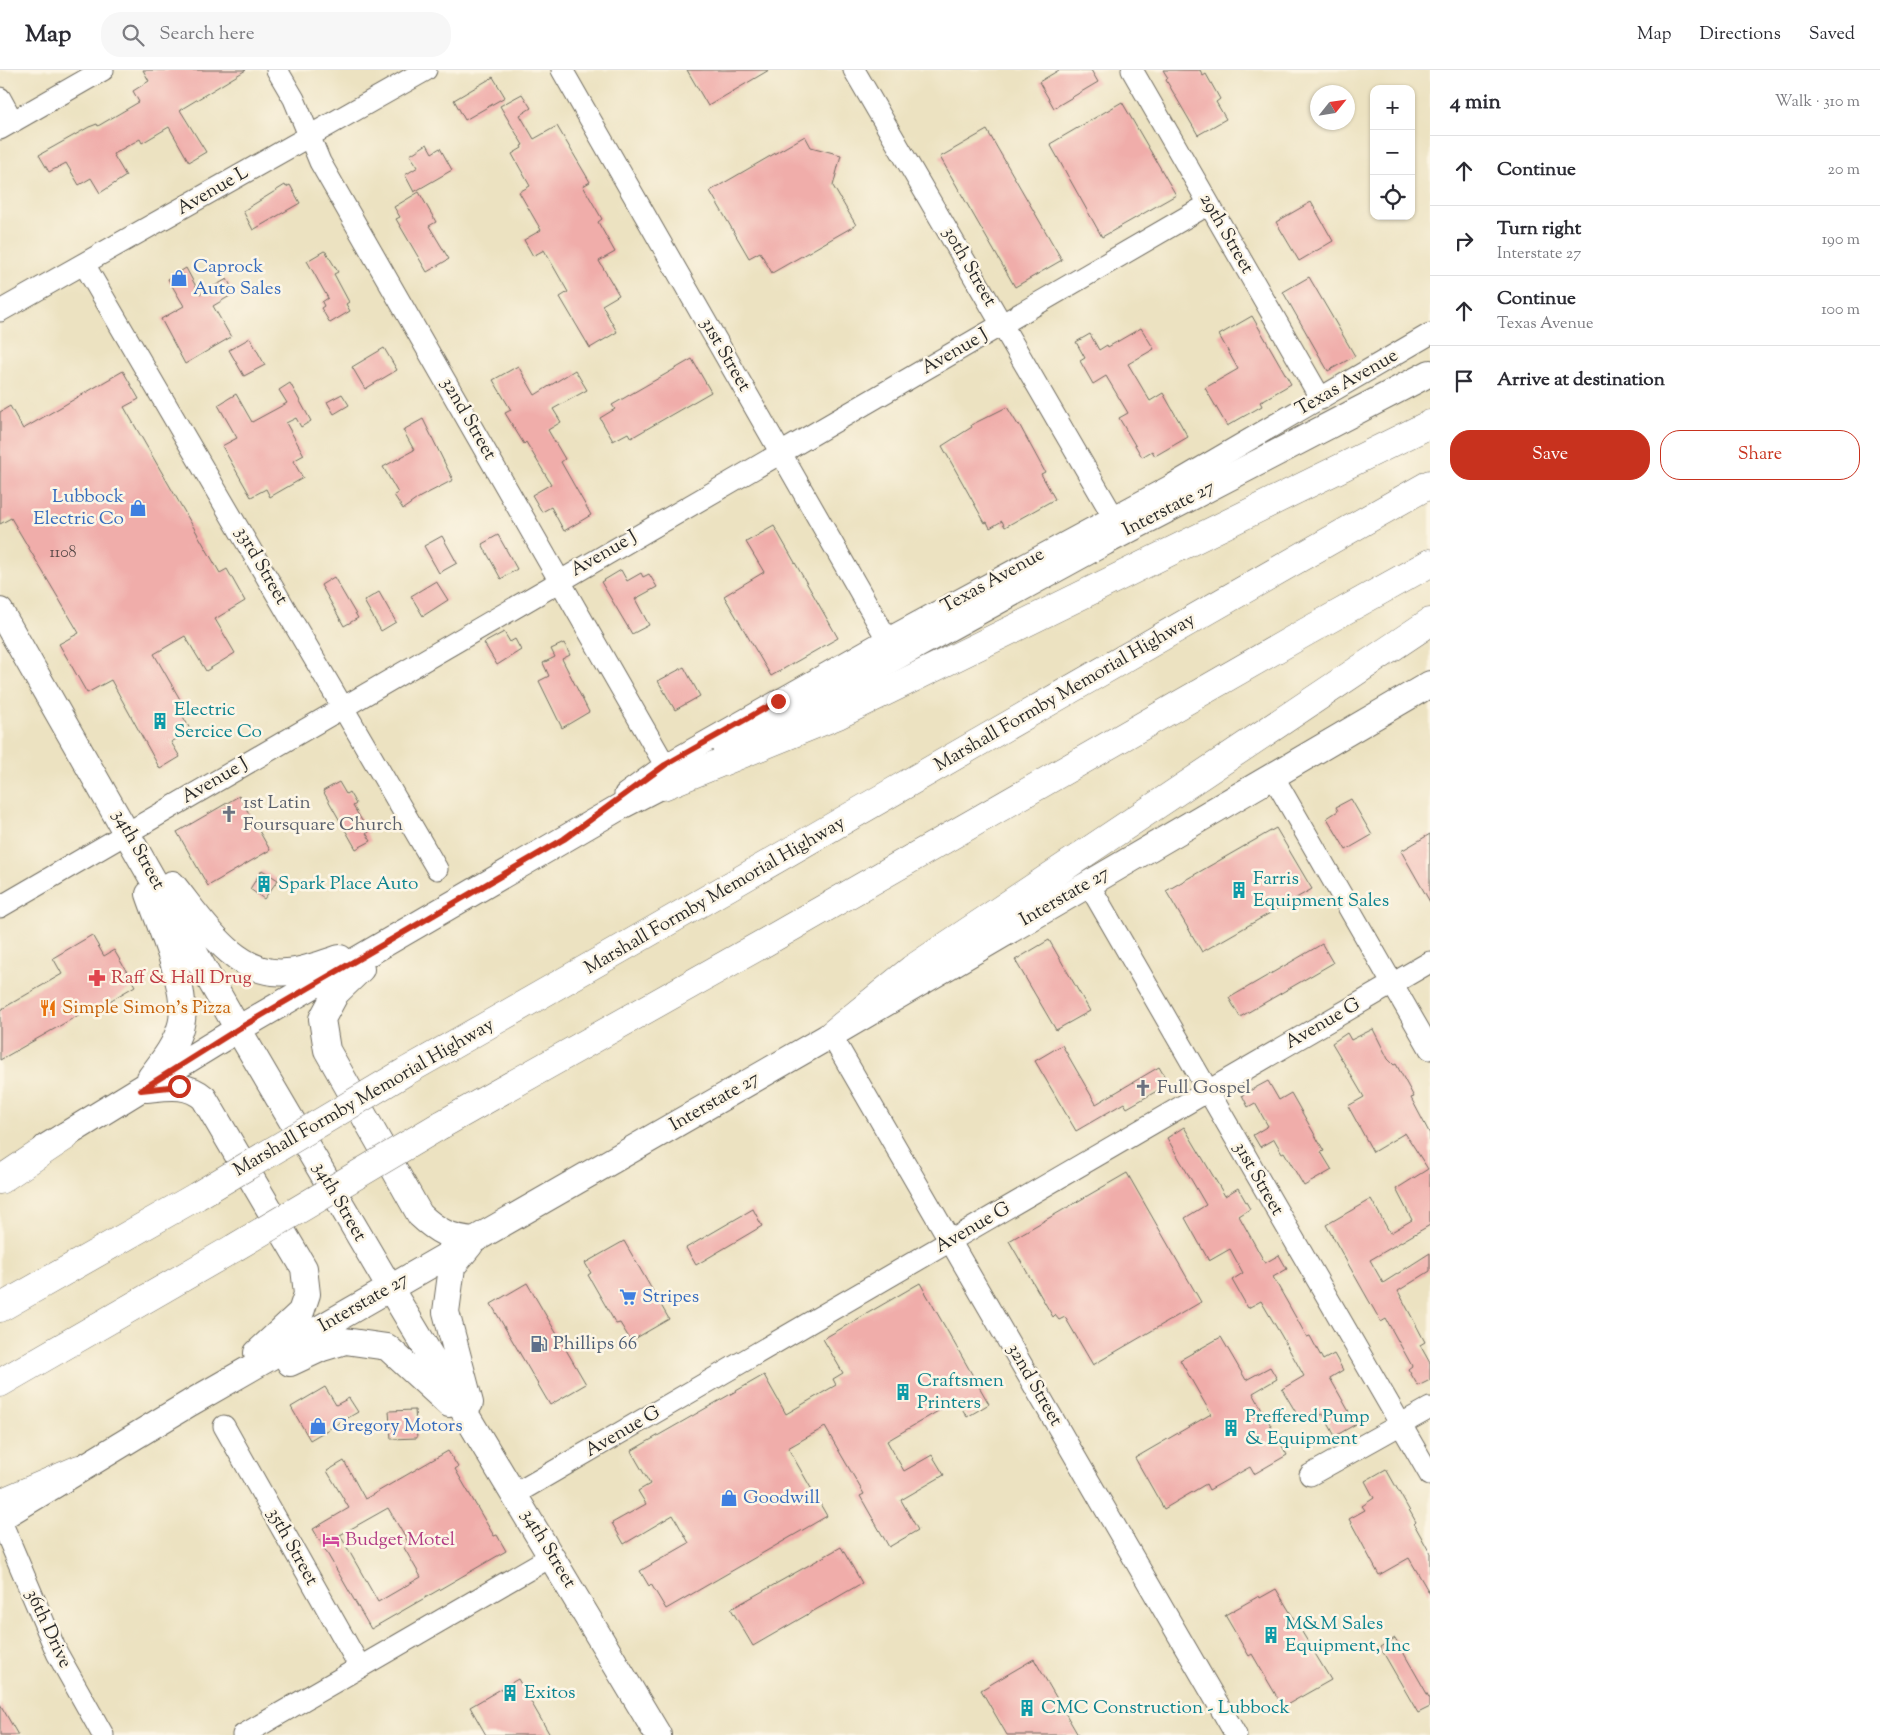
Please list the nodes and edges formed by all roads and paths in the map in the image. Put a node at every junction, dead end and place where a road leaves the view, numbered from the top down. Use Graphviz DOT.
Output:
graph roads {
  1 [pos="103,70"];
  2 [pos="277,70"];
  3 [pos="426,70"];
  4 [pos="562,70"];
  5 [pos="854,70"];
  6 [pos="1132,70"];
  7 [pos="0,98"];
  8 [pos="7,125"];
  9 [pos="309,136"];
  10 [pos="1209,204"];
  11 [pos="84,264"];
  12 [pos="0,311"];
  13 [pos="1003,324"];
  14 [pos="1430,334"];
  15 [pos="1430,362"];
  16 [pos="1430,373"];
  17 [pos="1321,399"];
  18 [pos="1430,424"];
  19 [pos="780,452"];
  20 [pos="1430,484"];
  21 [pos="1113,527"];
  22 [pos="1430,563"];
  23 [pos="560,580"];
  24 [pos="0,611"];
  25 [pos="1430,622"];
  26 [pos="887,639"];
  27 [pos="1430,684"];
  28 [pos="342,707"];
  29 [pos="664,775"];
  30 [pos="1273,776"];
  31 [pos="128,832"];
  32 [pos="437,869"];
  33 [pos="1088,884"];
  34 [pos="0,907"];
  35 [pos="390,941"];
  36 [pos="1430,962"];
  37 [pos="1392,984"];
  38 [pos="238,1029"];
  39 [pos="831,1036"];
  40 [pos="1430,1049"];
  41 [pos="141,1090"];
  42 [pos="1207,1091"];
  43 [pos="66,1136"];
  44 [pos="0,1173"];
  45 [pos="0,1180"];
  46 [pos="474,1240"];
  47 [pos="950,1241"];
  48 [pos="390,1288"];
  49 [pos="0,1308"];
  50 [pos="230,1380"];
  51 [pos="0,1383"];
  52 [pos="1430,1408"];
  53 [pos="1401,1425"];
  54 [pos="224,1426"];
  55 [pos="478,1433"];
  56 [pos="79,1469"];
  57 [pos="1310,1475"];
  58 [pos="1430,1475"];
  59 [pos="515,1494"];
  60 [pos="0,1503"];
  61 [pos="0,1519"];
  62 [pos="552,1556"];
  63 [pos="360,1667"];
  64 [pos="103,1735"];
  65 [pos="243,1735"];
  66 [pos="658,1735"];
  67 [pos="1236,1735"];
  1 -- 8 [label="street"];
  2 -- 9 [label="street, 32nd Street"];
  3 -- 9 [label="street, Avenue L"];
  4 -- 19 [label="street, 31st Street"];
  5 -- 13 [label="street, 30th Street"];
  6 -- 10 [label="street, 29th Street"];
  7 -- 8 [label="street"];
  9 -- 11 [label="street, Avenue L"];
  9 -- 23 [label="street, 32nd Street"];
  10 -- 13 [label="street, Avenue J"];
  10 -- 17 [label="street, 29th Street"];
  11 -- 12 [label="street, Avenue L"];
  11 -- 28 [label="street, 33rd Street"];
  13 -- 19 [label="street, Avenue J"];
  13 -- 21 [label="street, 30th Street"];
  14 -- 17 [label="street, Texas Avenue"];
  15 -- 21 [label="street"];
  16 -- 21 [label="main road, Interstate 27"];
  17 -- 21 [label="street, Texas Avenue"];
  18 -- 29 [label="highway"];
  19 -- 23 [label="street, Avenue J"];
  19 -- 26 [label="street, 31st Street"];
  20 -- 49 [label="highway, Marshall Formby Memorial Highway, bridge"];
  21 -- 26 [label="street, Texas Avenue"];
  21 -- 29 [label="main road, Interstate 27"];
  22 -- 51 [label="highway, bridge"];
  23 -- 28 [label="street, Avenue J"];
  23 -- 29 [label="street, 32nd Street"];
  24 -- 31 [label="main road, 34th Street"];
  25 -- 39 [label="highway"];
  26 -- 29 [label="street, Texas Avenue"];
  27 -- 30 [label="main road, Interstate 27"];
  28 -- 31 [label="street, Avenue J"];
  28 -- 32 [label="street, 33rd Street"];
  29 -- 35 [label="main road, Interstate 27"];
  30 -- 33 [label="main road, Interstate 27"];
  30 -- 37 [label="street"];
  31 -- 34 [label="street, Avenue J"];
  31 -- 35 [label="main road"];
  31 -- 38 [label="main road, 34th Street"];
  31 -- 41 [label="main road"];
  33 -- 39 [label="main road, Interstate 27"];
  33 -- 42 [label="street, 31st Street"];
  35 -- 38 [label="main road, Interstate 27"];
  35 -- 46 [label="main road"];
  36 -- 37 [label="street, Avenue G"];
  37 -- 40 [label="street"];
  37 -- 42 [label="street, Avenue G"];
  38 -- 41 [label="main road, Interstate 27"];
  38 -- 48 [label="main road, 34th Street"];
  39 -- 46 [label="main road, Interstate 27"];
  39 -- 47 [label="street, 32nd Street"];
  41 -- 43 [label="main road, Interstate 27"];
  41 -- 50 [label="main road"];
  42 -- 47 [label="street, Avenue G"];
  42 -- 53 [label="street, 31st Street"];
  43 -- 44 [label="main road, Interstate 27"];
  43 -- 45 [label="highway"];
  46 -- 48 [label="main road, Interstate 27"];
  46 -- 55 [label="main road"];
  47 -- 59 [label="street, Avenue G"];
  47 -- 67 [label="street, 32nd Street"];
  48 -- 50 [label="main road, Interstate 27"];
  48 -- 55 [label="main road, 34th Street"];
  50 -- 55 [label="main road"];
  50 -- 56 [label="main road, Interstate 27"];
  52 -- 53 [label="street"];
  53 -- 57 [label="street"];
  53 -- 58 [label="street, 31st Street"];
  54 -- 63 [label="street, 35th Street"];
  55 -- 59 [label="main road, 34th Street"];
  56 -- 60 [label="highway"];
  56 -- 61 [label="main road, Interstate 27"];
  59 -- 62 [label="main road, 34th Street"];
  61 -- 64 [label="street, 36th Drive"];
  62 -- 63 [label="street"];
  62 -- 66 [label="main road, 34th Street"];
  63 -- 65 [label="street"];
}
